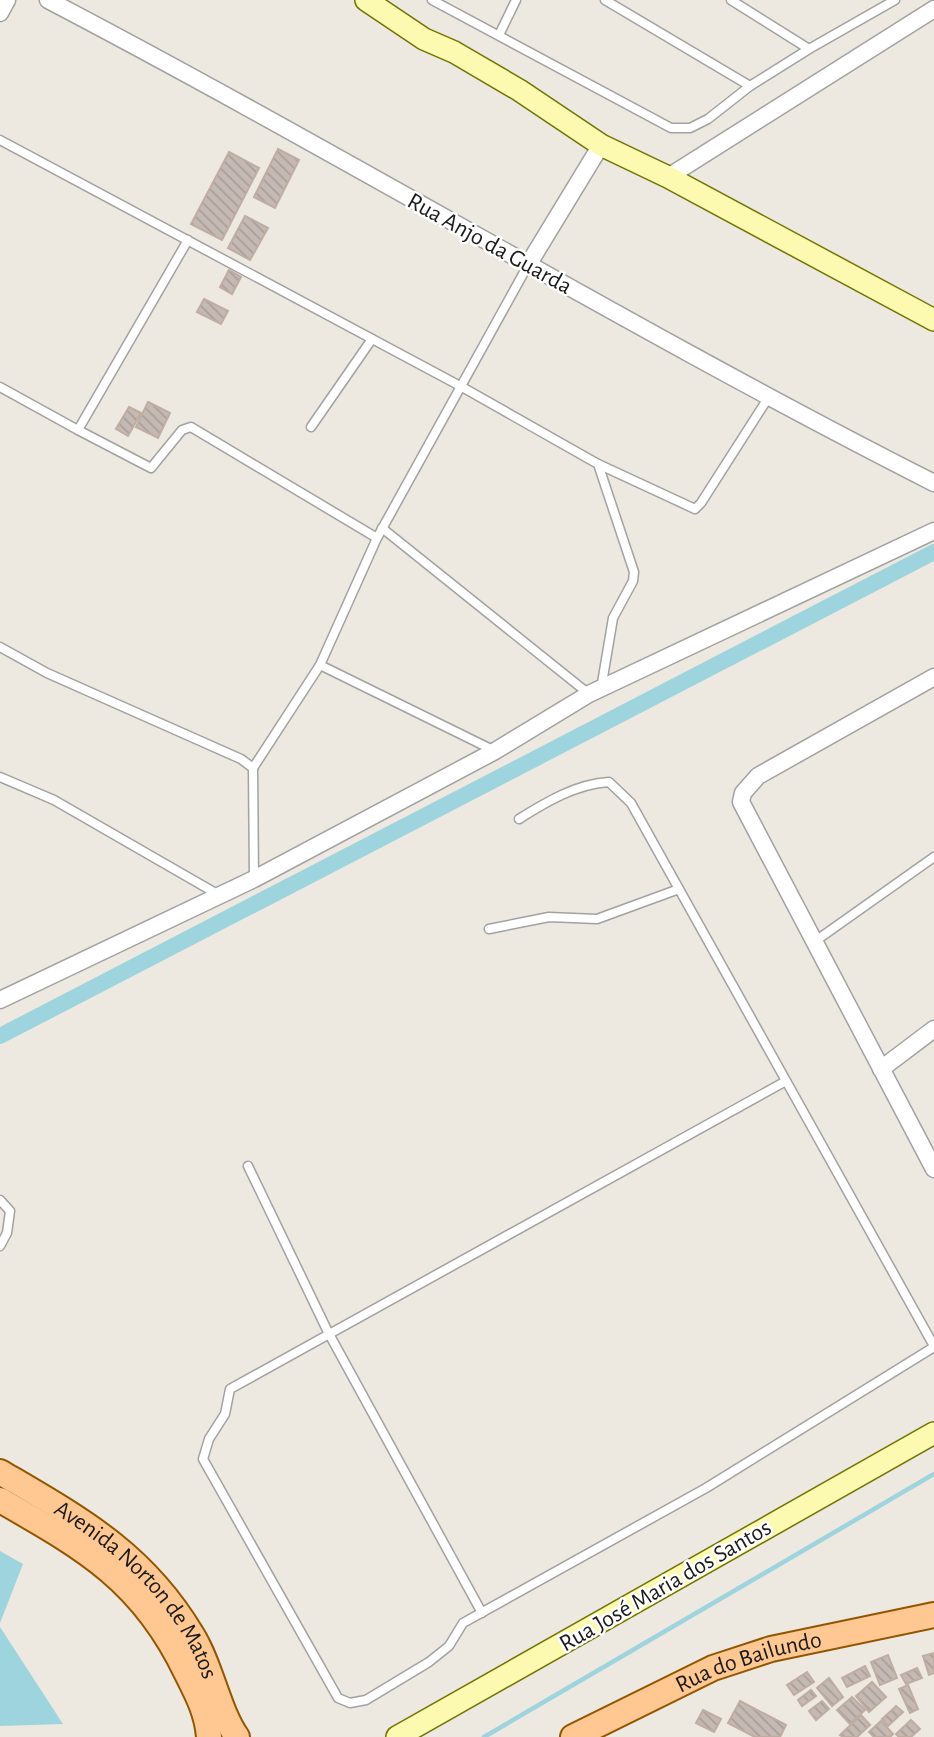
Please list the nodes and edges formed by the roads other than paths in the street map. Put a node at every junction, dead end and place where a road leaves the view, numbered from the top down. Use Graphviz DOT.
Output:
graph roads {
  1 [pos="7,0"];
  2 [pos="48,0"];
  3 [pos="366,0"];
  4 [pos="432,0"];
  5 [pos="516,0"];
  6 [pos="605,0"];
  7 [pos="731,0"];
  8 [pos="895,0"];
  9 [pos="743,3"];
  10 [pos="934,9"];
  11 [pos="0,13"];
  12 [pos="499,35"];
  13 [pos="809,49"];
  14 [pos="750,86"];
  15 [pos="0,140"];
  16 [pos="601,145"];
  17 [pos="668,177"];
  18 [pos="188,240"];
  19 [pos="528,265"];
  20 [pos="934,320"];
  21 [pos="372,339"];
  22 [pos="0,387"];
  23 [pos="462,387"];
  24 [pos="770,395"];
  25 [pos="311,427"];
  26 [pos="78,430"];
  27 [pos="597,464"];
  28 [pos="934,483"];
  29 [pos="382,528"];
  30 [pos="934,531"];
  31 [pos="377,538"];
  32 [pos="0,647"];
  33 [pos="320,665"];
  34 [pos="934,677"];
  35 [pos="595,692"];
  36 [pos="495,751"];
  37 [pos="253,768"];
  38 [pos="0,777"];
  39 [pos="520,819"];
  40 [pos="934,857"];
  41 [pos="254,879"];
  42 [pos="680,889"];
  43 [pos="221,896"];
  44 [pos="489,929"];
  45 [pos="813,943"];
  46 [pos="1,999"];
  47 [pos="934,1029"];
  48 [pos="881,1069"];
  49 [pos="786,1081"];
  50 [pos="248,1166"];
  51 [pos="934,1169"];
  52 [pos="0,1200"];
  53 [pos="0,1246"];
  54 [pos="328,1332"];
  55 [pos="934,1346"];
  56 [pos="934,1433"];
  57 [pos="0,1472"];
  58 [pos="0,1500"];
  59 [pos="482,1613"];
  60 [pos="934,1615"];
  61 [pos="209,1737"];
  62 [pos="237,1737"];
  63 [pos="397,1737"];
  64 [pos="573,1737"];
  1 -- 11 [label="street"];
  2 -- 19 [label="street, Rua Anjo da Guarda"];
  3 -- 16 [label="street"];
  4 -- 12 [label="lane"];
  5 -- 12 [label="lane"];
  6 -- 14 [label="lane"];
  7 -- 9 [label="lane"];
  8 -- 13 [label="lane"];
  9 -- 13 [label="lane"];
  10 -- 17 [label="street"];
  12 -- 14 [label="lane"];
  13 -- 14 [label="lane"];
  15 -- 18 [label="lane"];
  16 -- 17 [label="street"];
  16 -- 19 [label="street"];
  17 -- 20 [label="street"];
  18 -- 21 [label="lane"];
  18 -- 26 [label="lane"];
  19 -- 23 [label="lane"];
  19 -- 24 [label="street, Rua Anjo da Guarda"];
  21 -- 23 [label="lane"];
  21 -- 25 [label="lane"];
  22 -- 26 [label="lane"];
  23 -- 27 [label="lane"];
  23 -- 29 [label="lane"];
  24 -- 27 [label="lane"];
  24 -- 28 [label="street, Rua Anjo da Guarda"];
  26 -- 31 [label="lane"];
  27 -- 35 [label="lane"];
  29 -- 31 [label="lane"];
  29 -- 35 [label="lane"];
  30 -- 35 [label="street"];
  31 -- 33 [label="lane"];
  32 -- 37 [label="lane"];
  33 -- 36 [label="lane"];
  33 -- 37 [label="lane"];
  34 -- 45 [label="street"];
  35 -- 36 [label="street"];
  36 -- 41 [label="street"];
  37 -- 41 [label="lane"];
  38 -- 43 [label="lane"];
  39 -- 42 [label="lane"];
  40 -- 45 [label="lane"];
  41 -- 43 [label="street"];
  42 -- 44 [label="lane"];
  42 -- 49 [label="lane"];
  43 -- 46 [label="street"];
  45 -- 48 [label="street"];
  47 -- 48 [label="street"];
  48 -- 51 [label="street"];
  49 -- 54 [label="lane"];
  49 -- 55 [label="lane"];
  50 -- 54 [label="lane"];
  52 -- 53 [label="lane"];
  54 -- 59 [label="lane"];
  54 -- 59 [label="lane"];
  55 -- 59 [label="lane"];
  56 -- 63 [label="street, Rua José Maria dos Santos"];
  57 -- 62 [label="main road, Avenida Norton de Matos"];
  58 -- 61 [label="main road, Avenida Norton de Matos"];
  60 -- 64 [label="main road, Rua do Bailundo"];
}
